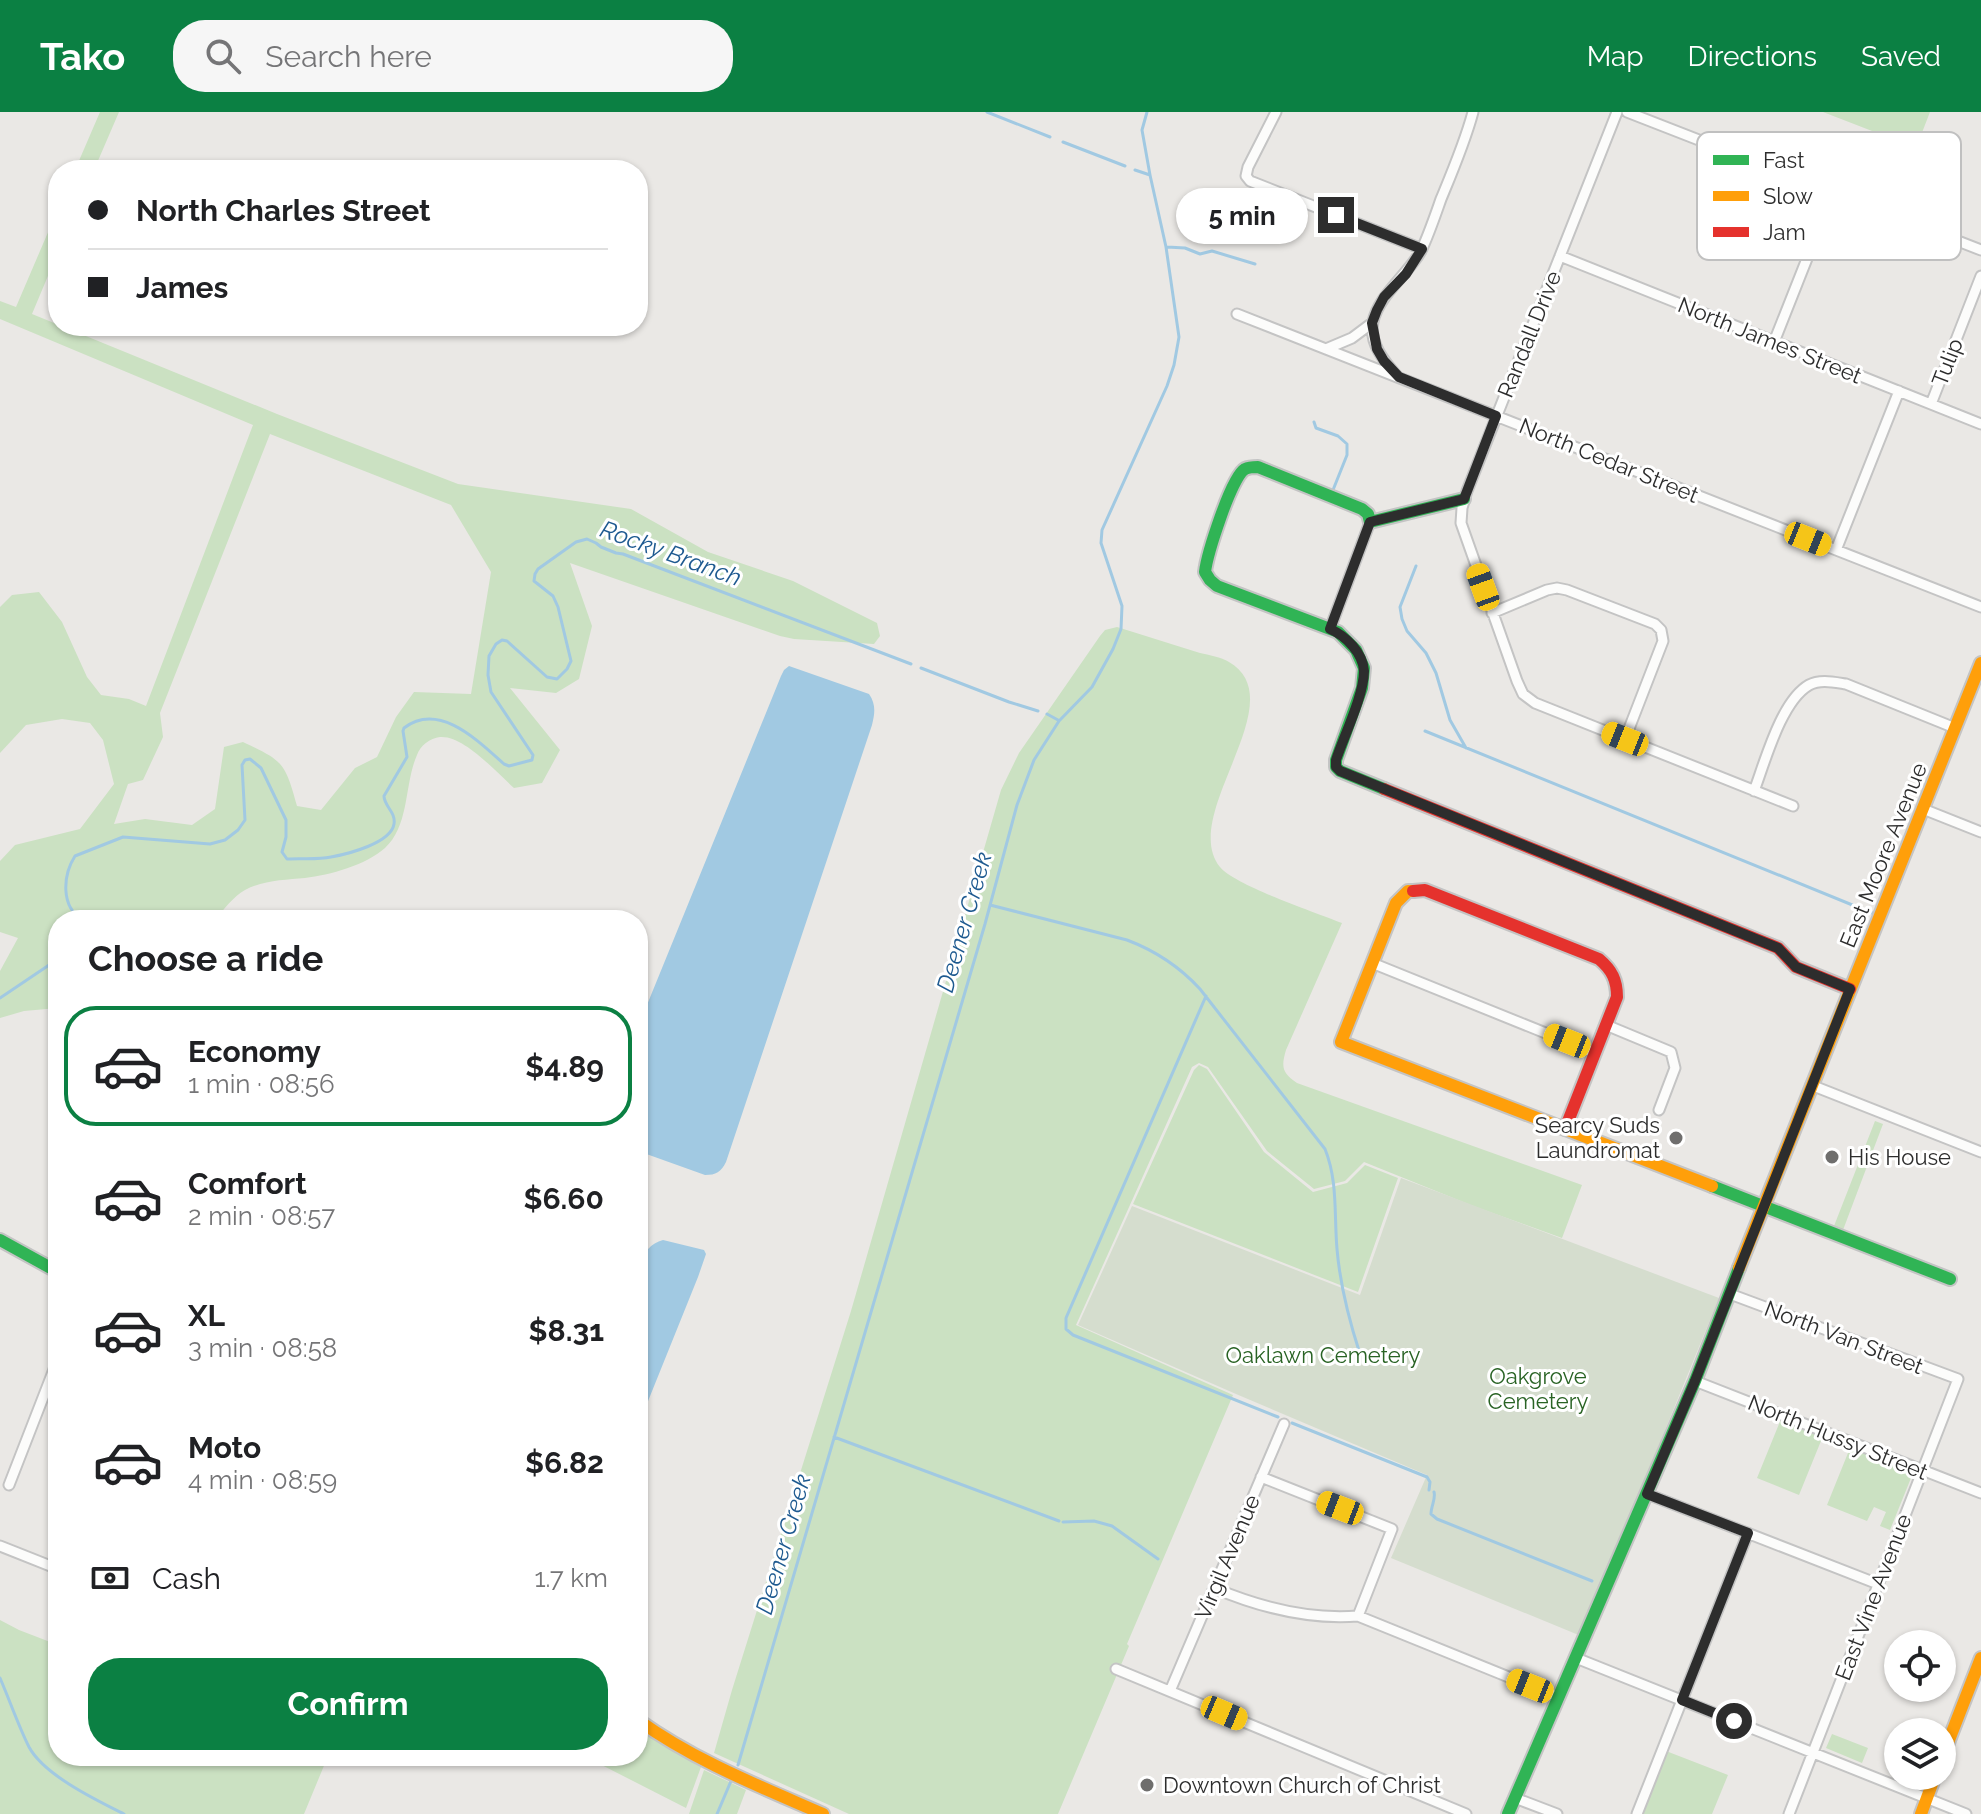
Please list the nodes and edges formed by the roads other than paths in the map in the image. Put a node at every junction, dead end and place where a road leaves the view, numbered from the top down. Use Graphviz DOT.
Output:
graph roads {
  1 [pos="1276,112"];
  2 [pos="1473,112"];
  3 [pos="1617,112"];
  4 [pos="1627,112"];
  5 [pos="1697,140"];
  6 [pos="1961,242"];
  7 [pos="1422,249"];
  8 [pos="1981,250"];
  9 [pos="1560,256"];
  10 [pos="1806,260"];
  11 [pos="1981,276"];
  12 [pos="1237,314"];
  13 [pos="1372,323"];
  14 [pos="1774,342"];
  15 [pos="1326,349"];
  16 [pos="1399,377"];
  17 [pos="1899,391"];
  18 [pos="1931,404"];
  19 [pos="1496,416"];
  20 [pos="1981,424"];
  21 [pos="1464,499"];
  22 [pos="1370,522"];
  23 [pos="1836,550"];
  24 [pos="1981,607"];
  25 [pos="1492,613"];
  26 [pos="1330,629"];
  27 [pos="1981,663"];
  28 [pos="1955,728"];
  29 [pos="1625,739"];
  30 [pos="1754,791"];
  31 [pos="1793,806"];
  32 [pos="1923,809"];
  33 [pos="1981,832"];
  34 [pos="1372,963"];
  35 [pos="1850,989"];
  36 [pos="1606,1025"];
  37 [pos="1595,1053"];
  38 [pos="1811,1085"];
  39 [pos="1659,1110"];
  40 [pos="1565,1129"];
  41 [pos="1981,1152"];
  42 [pos="1764,1207"];
  43 [pos="0,1240"];
  44 [pos="48,1266"];
  45 [pos="1950,1279"];
  46 [pos="1730,1294"];
  47 [pos="1958,1379"];
  48 [pos="1695,1381"];
  49 [pos="48,1385"];
  50 [pos="1284,1424"];
  51 [pos="1922,1471"];
  52 [pos="1261,1477"];
  53 [pos="9,1485"];
  54 [pos="1981,1493"];
  55 [pos="1647,1494"];
  56 [pos="1748,1533"];
  57 [pos="0,1546"];
  58 [pos="48,1565"];
  59 [pos="1878,1584"];
  60 [pos="1214,1588"];
  61 [pos="1358,1616"];
  62 [pos="1576,1658"];
  63 [pos="1981,1658"];
  64 [pos="1116,1669"];
  65 [pos="1170,1691"];
  66 [pos="1558,1697"];
  67 [pos="1682,1700"];
  68 [pos="1956,1722"];
  69 [pos="648,1727"];
  70 [pos="1812,1753"];
  71 [pos="1930,1790"];
  72 [pos="1515,1798"];
  73 [pos="1927,1798"];
  74 [pos="823,1814"];
  75 [pos="1466,1814"];
  76 [pos="1508,1814"];
  77 [pos="1557,1814"];
  78 [pos="1637,1814"];
  79 [pos="1789,1814"];
  80 [pos="1921,1814"];
  81 [pos="1966,1814"];
  1 -- 7 [label="street"];
  2 -- 7 [label="street"];
  3 -- 9 [label="street, Randall Drive"];
  4 -- 5 [label="street"];
  6 -- 8 [label="street"];
  7 -- 13 [label="street"];
  9 -- 14 [label="street, North James Street"];
  9 -- 19 [label="street, Randall Drive"];
  10 -- 14 [label="street"];
  11 -- 18 [label="street, Tulip"];
  12 -- 15 [label="street, North Cedar Street"];
  13 -- 15 [label="street"];
  13 -- 16 [label="street"];
  14 -- 17 [label="street, North James Street"];
  15 -- 16 [label="street, North Cedar Street"];
  16 -- 19 [label="street, North Cedar Street"];
  17 -- 18 [label="street, North James Street"];
  17 -- 23 [label="street"];
  18 -- 20 [label="street, North James Street"];
  19 -- 21 [label="street, Randall Drive"];
  19 -- 23 [label="street, North Cedar Street"];
  21 -- 22 [label="street"];
  21 -- 25 [label="street, Randall Drive"];
  22 -- 26 [label="street"];
  22 -- 26 [label="street"];
  23 -- 24 [label="street, North Cedar Street"];
  25 -- 29 [label="street, Randall Drive"];
  25 -- 29 [label="street"];
  26 -- 35 [label="street"];
  27 -- 28 [label="street, East Moore Avenue"];
  28 -- 30 [label="street"];
  28 -- 32 [label="street, East Moore Avenue"];
  29 -- 30 [label="street, Randall Drive"];
  30 -- 31 [label="street, Randall Drive"];
  32 -- 33 [label="street"];
  32 -- 35 [label="street, East Moore Avenue"];
  34 -- 36 [label="street"];
  34 -- 37 [label="street"];
  34 -- 40 [label="street"];
  35 -- 38 [label="street, East Moore Avenue"];
  36 -- 37 [label="street"];
  36 -- 39 [label="street"];
  37 -- 40 [label="street"];
  38 -- 41 [label="street"];
  38 -- 42 [label="street, East Moore Avenue"];
  40 -- 42 [label="street"];
  42 -- 45 [label="street"];
  42 -- 46 [label="street, East Moore Avenue"];
  43 -- 44 [label="street"];
  46 -- 47 [label="street, North Van Street"];
  46 -- 48 [label="street, East Moore Avenue"];
  47 -- 51 [label="street, East Vine Avenue"];
  48 -- 51 [label="street, North Hussy Street"];
  48 -- 55 [label="street, East Moore Avenue"];
  49 -- 53 [label="street"];
  50 -- 52 [label="street, Virgil Avenue"];
  51 -- 54 [label="street, North Hussy Street"];
  51 -- 59 [label="street, East Vine Avenue"];
  52 -- 60 [label="street, Virgil Avenue"];
  52 -- 61 [label="street"];
  55 -- 56 [label="street"];
  55 -- 62 [label="street, East Moore Avenue"];
  56 -- 59 [label="street"];
  56 -- 67 [label="street"];
  57 -- 58 [label="street"];
  59 -- 70 [label="street, East Vine Avenue"];
  60 -- 61 [label="street"];
  60 -- 65 [label="street, Virgil Avenue"];
  61 -- 66 [label="street"];
  62 -- 66 [label="street, East Moore Avenue"];
  62 -- 67 [label="street"];
  63 -- 68 [label="street"];
  64 -- 65 [label="street"];
  65 -- 75 [label="street"];
  66 -- 72 [label="street, East Moore Avenue"];
  67 -- 70 [label="street"];
  67 -- 78 [label="street"];
  69 -- 74 [label="street"];
  70 -- 73 [label="street"];
  70 -- 79 [label="street, East Vine Avenue"];
  71 -- 73 [label="street"];
  72 -- 76 [label="street, East Moore Avenue"];
  72 -- 77 [label="street"];
  73 -- 80 [label="street"];
  73 -- 81 [label="street"];
}
